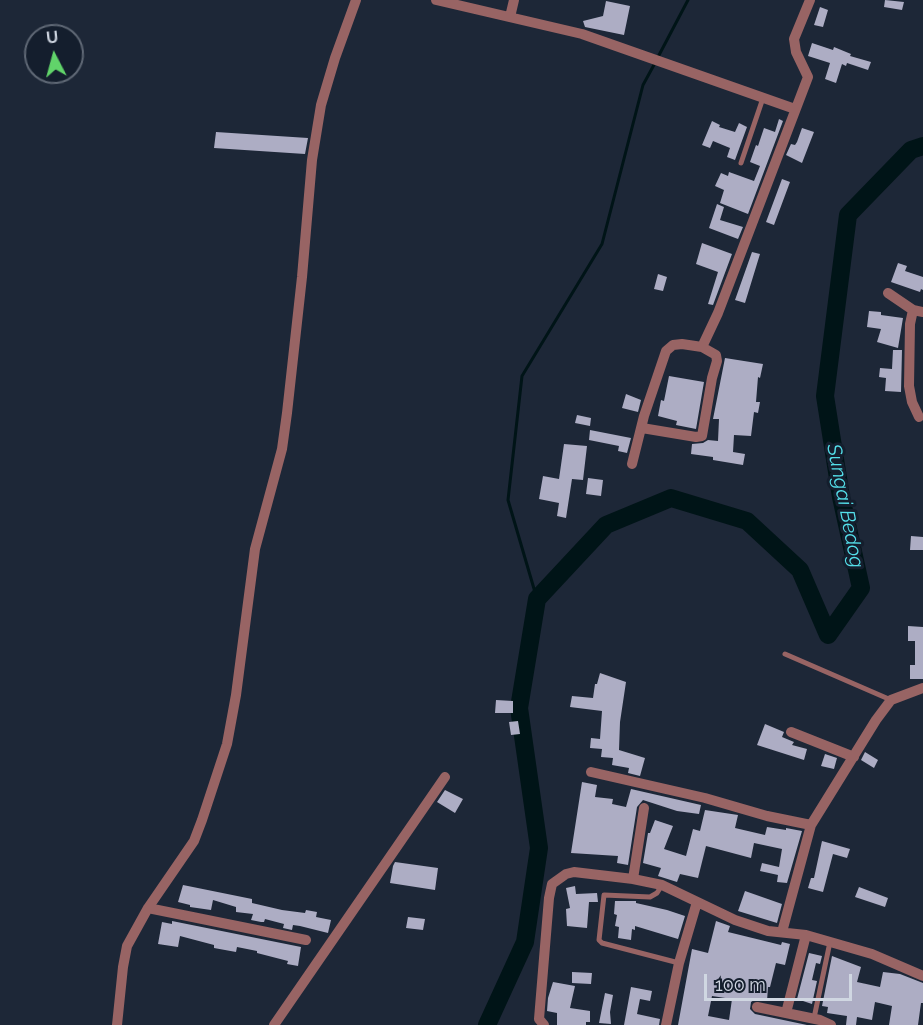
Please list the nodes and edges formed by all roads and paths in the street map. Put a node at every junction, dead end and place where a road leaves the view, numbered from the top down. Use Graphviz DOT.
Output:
graph roads {
  1 [pos="356,0"];
  2 [pos="436,0"];
  3 [pos="514,0"];
  4 [pos="810,0"];
  5 [pos="510,17"];
  6 [pos="763,98"];
  7 [pos="795,109"];
  8 [pos="741,163"];
  9 [pos="888,293"];
  10 [pos="918,311"];
  11 [pos="702,347"];
  12 [pos="919,417"];
  13 [pos="642,428"];
  14 [pos="632,464"];
  15 [pos="785,654"];
  16 [pos="923,688"];
  17 [pos="891,700"];
  18 [pos="791,732"];
  19 [pos="854,756"];
  20 [pos="591,772"];
  21 [pos="445,777"];
  22 [pos="644,808"];
  23 [pos="811,825"];
  24 [pos="633,879"];
  25 [pos="662,885"];
  26 [pos="697,902"];
  27 [pos="148,908"];
  28 [pos="782,932"];
  29 [pos="806,935"];
  30 [pos="306,940"];
  31 [pos="830,942"];
  32 [pos="679,963"];
  33 [pos="923,976"];
  34 [pos="757,1007"];
  35 [pos="786,1013"];
  36 [pos="814,1018"];
  37 [pos="117,1025"];
  38 [pos="274,1025"];
  39 [pos="544,1025"];
  40 [pos="666,1025"];
  41 [pos="831,1025"];
  1 -- 27 [label="street"];
  2 -- 5 [label="street"];
  3 -- 5 [label="street"];
  4 -- 7 [label="street"];
  5 -- 6 [label="street"];
  6 -- 7 [label="street"];
  6 -- 8 [label="lane"];
  7 -- 11 [label="street"];
  9 -- 10 [label="street"];
  10 -- 12 [label="street"];
  11 -- 13 [label="street"];
  11 -- 13 [label="street"];
  13 -- 14 [label="street"];
  15 -- 17 [label="lane"];
  16 -- 17 [label="street"];
  17 -- 19 [label="street"];
  18 -- 19 [label="street"];
  19 -- 23 [label="street"];
  20 -- 23 [label="street"];
  21 -- 38 [label="street"];
  22 -- 24 [label="street"];
  23 -- 28 [label="street"];
  24 -- 25 [label="street"];
  24 -- 39 [label="street"];
  25 -- 26 [label="street"];
  25 -- 32 [label="lane"];
  26 -- 28 [label="street"];
  26 -- 32 [label="street"];
  27 -- 30 [label="street"];
  27 -- 37 [label="street"];
  28 -- 29 [label="street"];
  29 -- 31 [label="street"];
  29 -- 35 [label="street"];
  31 -- 33 [label="street"];
  31 -- 36 [label="lane"];
  32 -- 40 [label="street"];
  34 -- 35 [label="street"];
  35 -- 36 [label="street"];
  36 -- 41 [label="street"];
}
